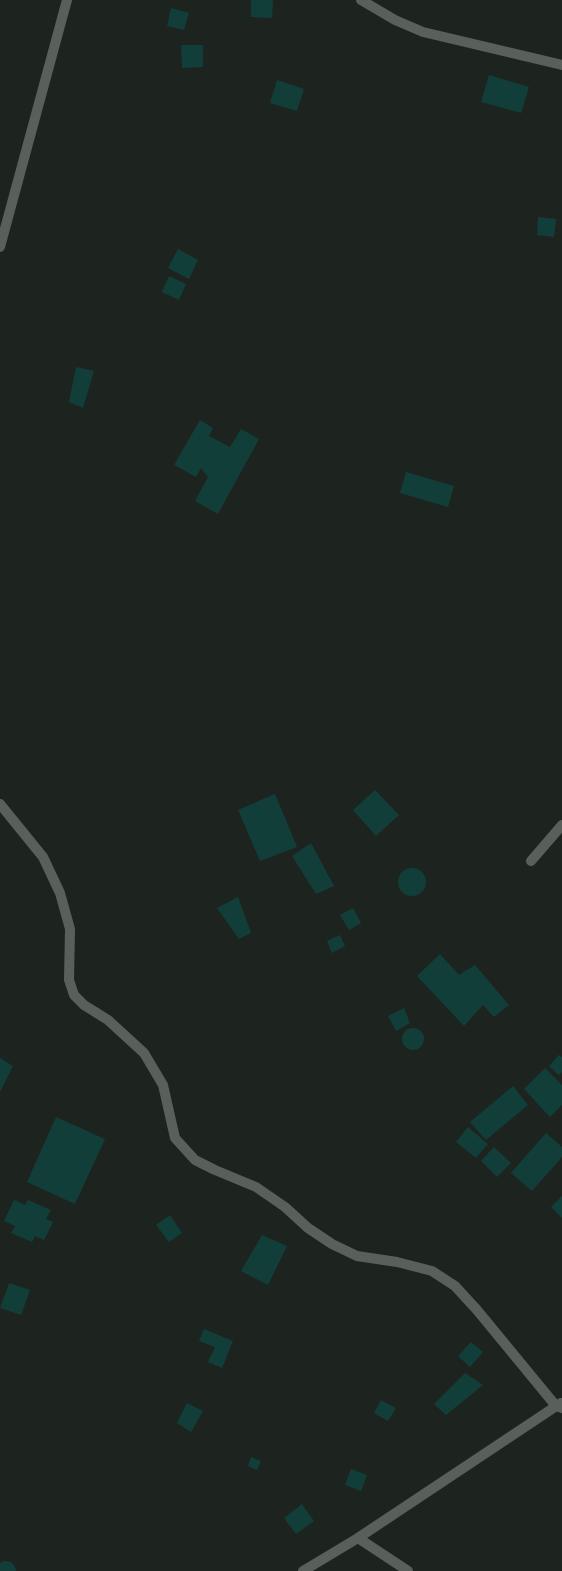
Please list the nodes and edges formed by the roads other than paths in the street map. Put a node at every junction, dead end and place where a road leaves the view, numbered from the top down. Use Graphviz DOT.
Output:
graph roads {
  1 [pos="67,0"];
  2 [pos="361,0"];
  3 [pos="562,66"];
  4 [pos="0,247"];
  5 [pos="0,804"];
  6 [pos="562,825"];
  7 [pos="530,861"];
  8 [pos="560,1406"];
  9 [pos="358,1538"];
  10 [pos="303,1571"];
  11 [pos="408,1571"];
  1 -- 4 [label="street"];
  2 -- 3 [label="street"];
  5 -- 8 [label="street"];
  6 -- 7 [label="street"];
  8 -- 9 [label="street"];
  9 -- 10 [label="street"];
  9 -- 11 [label="street"];
}
